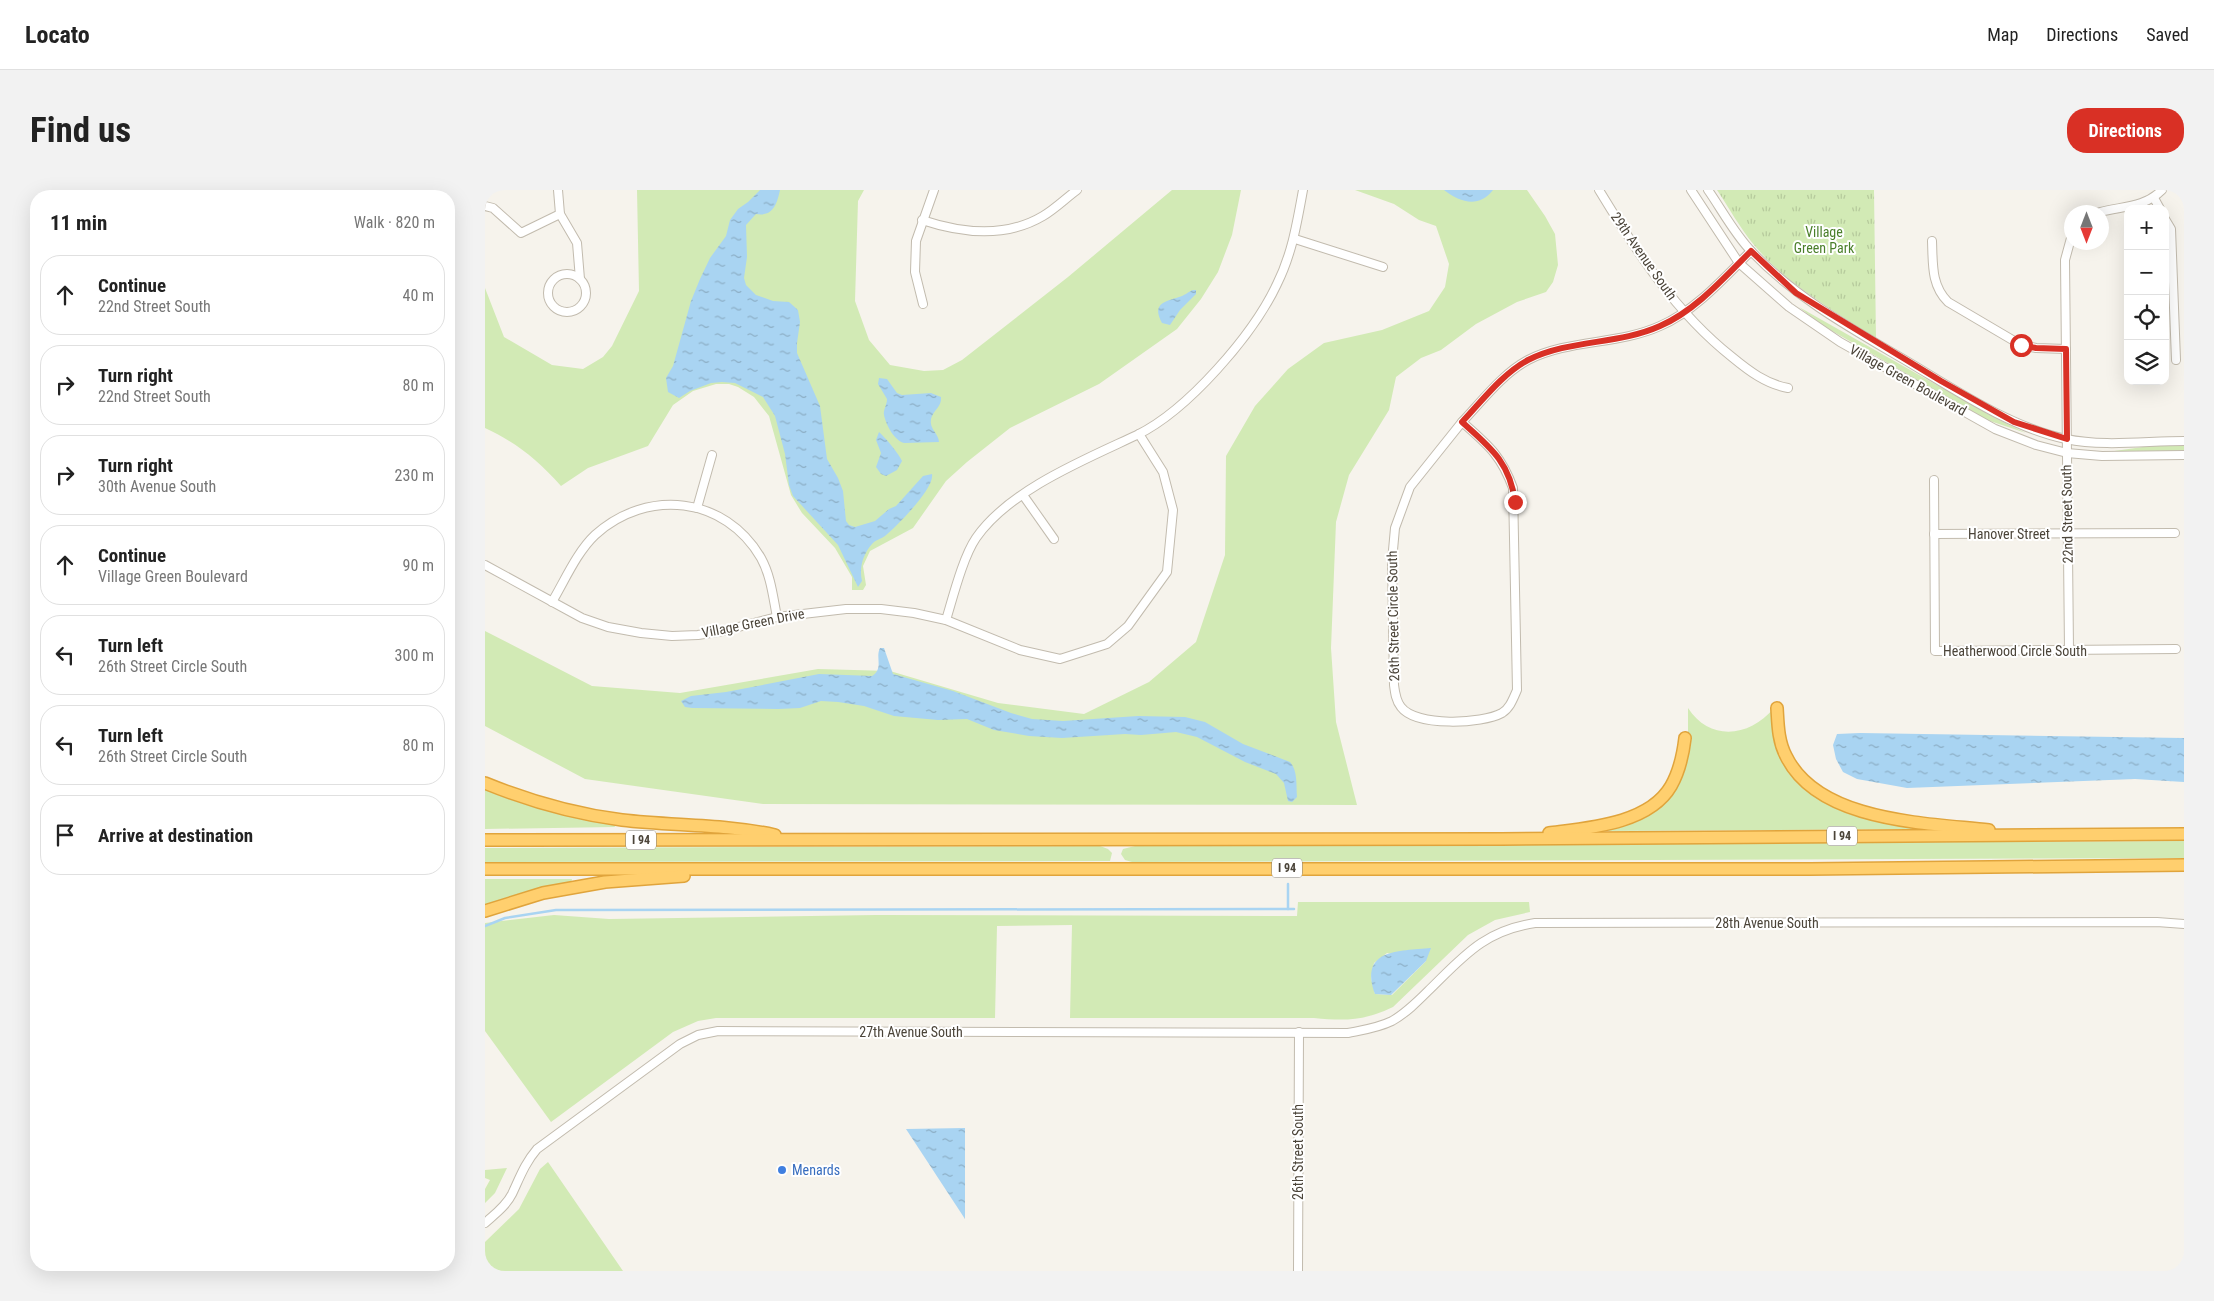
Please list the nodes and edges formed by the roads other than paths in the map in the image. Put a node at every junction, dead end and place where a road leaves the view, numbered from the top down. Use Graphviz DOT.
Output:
graph roads {
  1 [pos="557,190"];
  2 [pos="934,190"];
  3 [pos="1077,190"];
  4 [pos="1303,190"];
  5 [pos="1599,190"];
  6 [pos="1691,190"];
  7 [pos="1708,190"];
  8 [pos="2162,190"];
  9 [pos="2154,198"];
  10 [pos="2158,205"];
  11 [pos="485,206"];
  12 [pos="2109,211"];
  13 [pos="560,214"];
  14 [pos="922,220"];
  15 [pos="2169,226"];
  16 [pos="1295,239"];
  17 [pos="1932,242"];
  18 [pos="2068,250"];
  19 [pos="1751,251"];
  20 [pos="1739,263"];
  21 [pos="1383,267"];
  22 [pos="579,279"];
  23 [pos="923,304"];
  24 [pos="1685,312"];
  25 [pos="2066,349"];
  26 [pos="2176,360"];
  27 [pos="1788,388"];
  28 [pos="1462,422"];
  29 [pos="1139,434"];
  30 [pos="2067,439"];
  31 [pos="2184,441"];
  32 [pos="2067,453"];
  33 [pos="712,455"];
  34 [pos="2184,455"];
  35 [pos="1934,480"];
  36 [pos="1023,495"];
  37 [pos="697,508"];
  38 [pos="2068,533"];
  39 [pos="2175,533"];
  40 [pos="1934,534"];
  41 [pos="1054,539"];
  42 [pos="485,565"];
  43 [pos="552,602"];
  44 [pos="777,617"];
  45 [pos="946,620"];
  46 [pos="2069,650"];
  47 [pos="2176,650"];
  48 [pos="1777,708"];
  49 [pos="1685,738"];
  50 [pos="485,783"];
  51 [pos="2184,834"];
  52 [pos="2038,836"];
  53 [pos="1501,839"];
  54 [pos="485,840"];
  55 [pos="796,840"];
  56 [pos="2184,865"];
  57 [pos="485,869"];
  58 [pos="767,869"];
  59 [pos="485,911"];
  60 [pos="2184,920"];
  61 [pos="2157,922"];
  62 [pos="2184,924"];
  63 [pos="1408,1010"];
  64 [pos="1299,1032"];
  65 [pos="485,1223"];
  66 [pos="1298,1271"];
  1 -- 13 [label="street"];
  2 -- 14 [label="street"];
  3 -- 14 [label="street"];
  4 -- 16 [label="street"];
  5 -- 24 [label="street, 29th Avenue South"];
  6 -- 20 [label="street, Village Green Boulevard"];
  7 -- 19 [label="street"];
  8 -- 9 [label="street"];
  9 -- 10 [label="street"];
  9 -- 12 [label="street"];
  11 -- 13 [label="street"];
  13 -- 22 [label="street"];
  14 -- 23 [label="street"];
  15 -- 26 [label="street"];
  16 -- 21 [label="street"];
  16 -- 29 [label="street"];
  17 -- 25 [label="street"];
  18 -- 25 [label="street, 22nd Street South"];
  19 -- 20 [label="street, 26th Street Circle South"];
  19 -- 30 [label="street"];
  20 -- 24 [label="street, 26th Street Circle South"];
  20 -- 32 [label="street, Village Green Boulevard"];
  22 -- 22 [label="street"];
  24 -- 27 [label="street, 29th Avenue South"];
  24 -- 28 [label="street, 26th Street Circle South"];
  25 -- 30 [label="street, 22nd Street South"];
  28 -- 28 [label="street, 26th Street Circle South"];
  29 -- 36 [label="street"];
  29 -- 45 [label="street, Village Green Drive"];
  30 -- 31 [label="street"];
  30 -- 32 [label="street, 22nd Street South"];
  32 -- 34 [label="street, Village Green Boulevard"];
  32 -- 38 [label="street, 22nd Street South"];
  33 -- 37 [label="street"];
  35 -- 40 [label="street, Heatherwood Circle South"];
  36 -- 41 [label="street"];
  36 -- 45 [label="street"];
  37 -- 43 [label="street"];
  37 -- 44 [label="street"];
  38 -- 39 [label="street, Hanover Street"];
  38 -- 40 [label="street, Hanover Street"];
  38 -- 46 [label="street, 22nd Street South"];
  40 -- 46 [label="street, Heatherwood Circle South"];
  42 -- 43 [label="street, Village Green Drive"];
  43 -- 44 [label="street, Village Green Drive"];
  44 -- 45 [label="street, Village Green Drive"];
  46 -- 47 [label="street, Heatherwood Circle South"];
  48 -- 52 [label="highway"];
  49 -- 53 [label="highway"];
  50 -- 55 [label="highway"];
  51 -- 52 [label="highway, I 94"];
  52 -- 53 [label="highway, I 94"];
  53 -- 55 [label="highway, I 94"];
  54 -- 55 [label="highway, I 94"];
  56 -- 58 [label="highway, I 94"];
  57 -- 58 [label="highway, I 94"];
  58 -- 59 [label="highway"];
  60 -- 61 [label="street, 28th Avenue South"];
  61 -- 62 [label="street, 28th Avenue South"];
  61 -- 63 [label="street, 28th Avenue South"];
  63 -- 64 [label="street, 27th Avenue South"];
  64 -- 65 [label="street, 27th Avenue South"];
  64 -- 66 [label="street, 26th Street South"];
}
